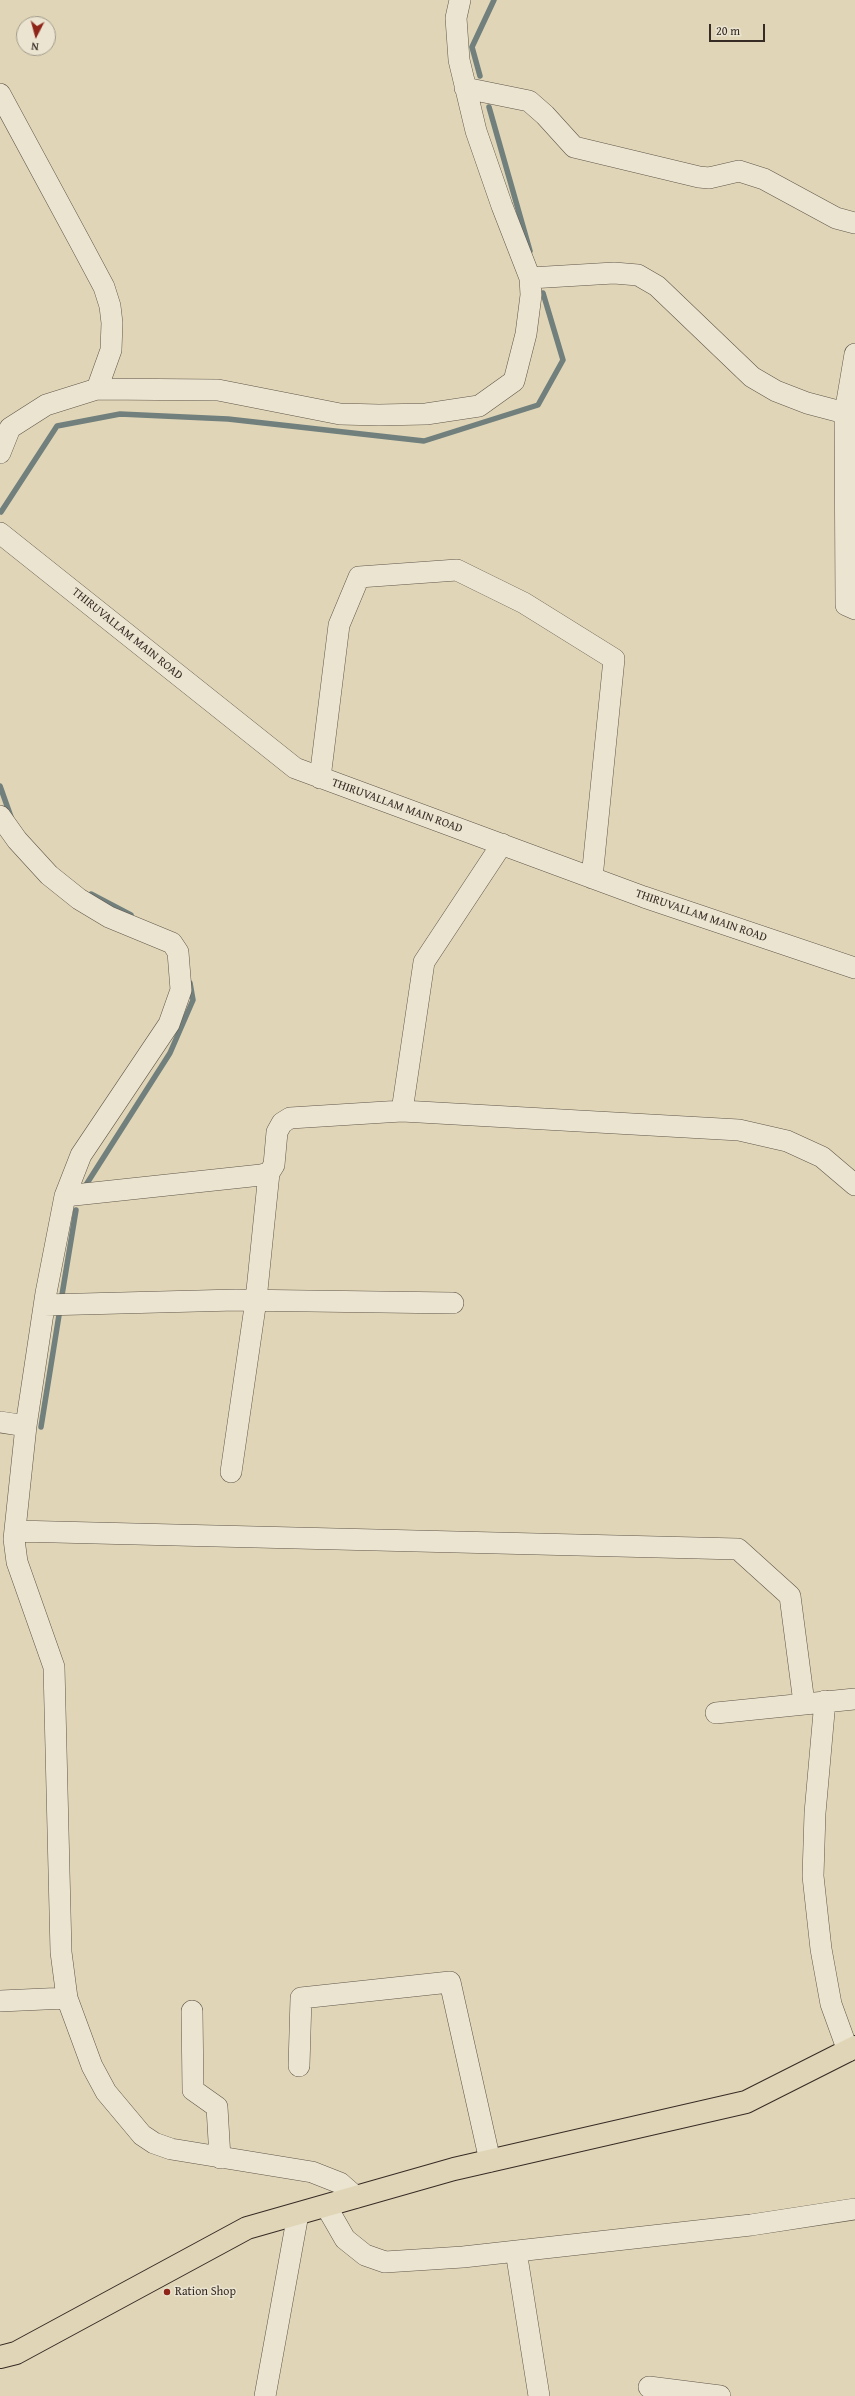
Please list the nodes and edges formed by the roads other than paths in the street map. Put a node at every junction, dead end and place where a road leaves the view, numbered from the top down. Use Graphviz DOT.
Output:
graph roads {
  1 [pos="460,0"];
  2 [pos="465,88"];
  3 [pos="0,94"];
  4 [pos="855,223"];
  5 [pos="530,278"];
  6 [pos="855,354"];
  7 [pos="97,389"];
  8 [pos="850,417"];
  9 [pos="0,453"];
  10 [pos="0,533"];
  11 [pos="855,609"];
  12 [pos="320,778"];
  13 [pos="0,816"];
  14 [pos="502,844"];
  15 [pos="592,878"];
  16 [pos="855,968"];
  17 [pos="402,1111"];
  18 [pos="269,1173"];
  19 [pos="855,1185"];
  20 [pos="65,1196"];
  21 [pos="256,1300"];
  22 [pos="453,1303"];
  23 [pos="44,1305"];
  24 [pos="0,1422"];
  25 [pos="26,1426"];
  26 [pos="231,1472"];
  27 [pos="15,1531"];
  28 [pos="855,1699"];
  29 [pos="825,1701"];
  30 [pos="804,1703"];
  31 [pos="716,1713"];
  32 [pos="67,1998"];
  33 [pos="0,2001"];
  34 [pos="192,2010"];
  35 [pos="851,2049"];
  36 [pos="299,2066"];
  37 [pos="220,2158"];
  38 [pos="490,2161"];
  39 [pos="356,2197"];
  40 [pos="326,2206"];
  41 [pos="855,2209"];
  42 [pos="298,2214"];
  43 [pos="516,2251"];
  44 [pos="0,2357"];
  45 [pos="649,2387"];
  46 [pos="265,2396"];
  47 [pos="539,2396"];
  48 [pos="720,2396"];
  1 -- 2 [label="street"];
  2 -- 4 [label="street"];
  2 -- 5 [label="street"];
  3 -- 7 [label="street"];
  5 -- 7 [label="street"];
  5 -- 8 [label="street"];
  6 -- 8 [label="street"];
  7 -- 9 [label="street"];
  8 -- 11 [label="street"];
  10 -- 12 [label="street, THIRUVALLAM MAIN ROAD"];
  12 -- 14 [label="street, THIRUVALLAM MAIN ROAD"];
  12 -- 15 [label="street"];
  13 -- 20 [label="street"];
  14 -- 15 [label="street, THIRUVALLAM MAIN ROAD"];
  14 -- 17 [label="street"];
  15 -- 16 [label="street, THIRUVALLAM MAIN ROAD"];
  17 -- 18 [label="street"];
  17 -- 19 [label="street"];
  18 -- 20 [label="street"];
  18 -- 21 [label="street"];
  20 -- 23 [label="street"];
  21 -- 22 [label="street"];
  21 -- 23 [label="street"];
  21 -- 26 [label="street"];
  23 -- 25 [label="street"];
  24 -- 25 [label="street"];
  25 -- 27 [label="street"];
  27 -- 30 [label="street"];
  27 -- 32 [label="street"];
  28 -- 29 [label="street"];
  29 -- 30 [label="street"];
  29 -- 35 [label="street"];
  30 -- 31 [label="street"];
  32 -- 33 [label="street"];
  32 -- 37 [label="street"];
  34 -- 37 [label="street"];
  35 -- 38 [label="main road"];
  36 -- 38 [label="street"];
  37 -- 39 [label="street"];
  38 -- 39 [label="main road"];
  39 -- 40 [label="main road"];
  40 -- 42 [label="main road"];
  40 -- 43 [label="street"];
  41 -- 43 [label="street"];
  42 -- 44 [label="main road"];
  42 -- 46 [label="street"];
  43 -- 47 [label="street"];
  45 -- 48 [label="street"];
}
